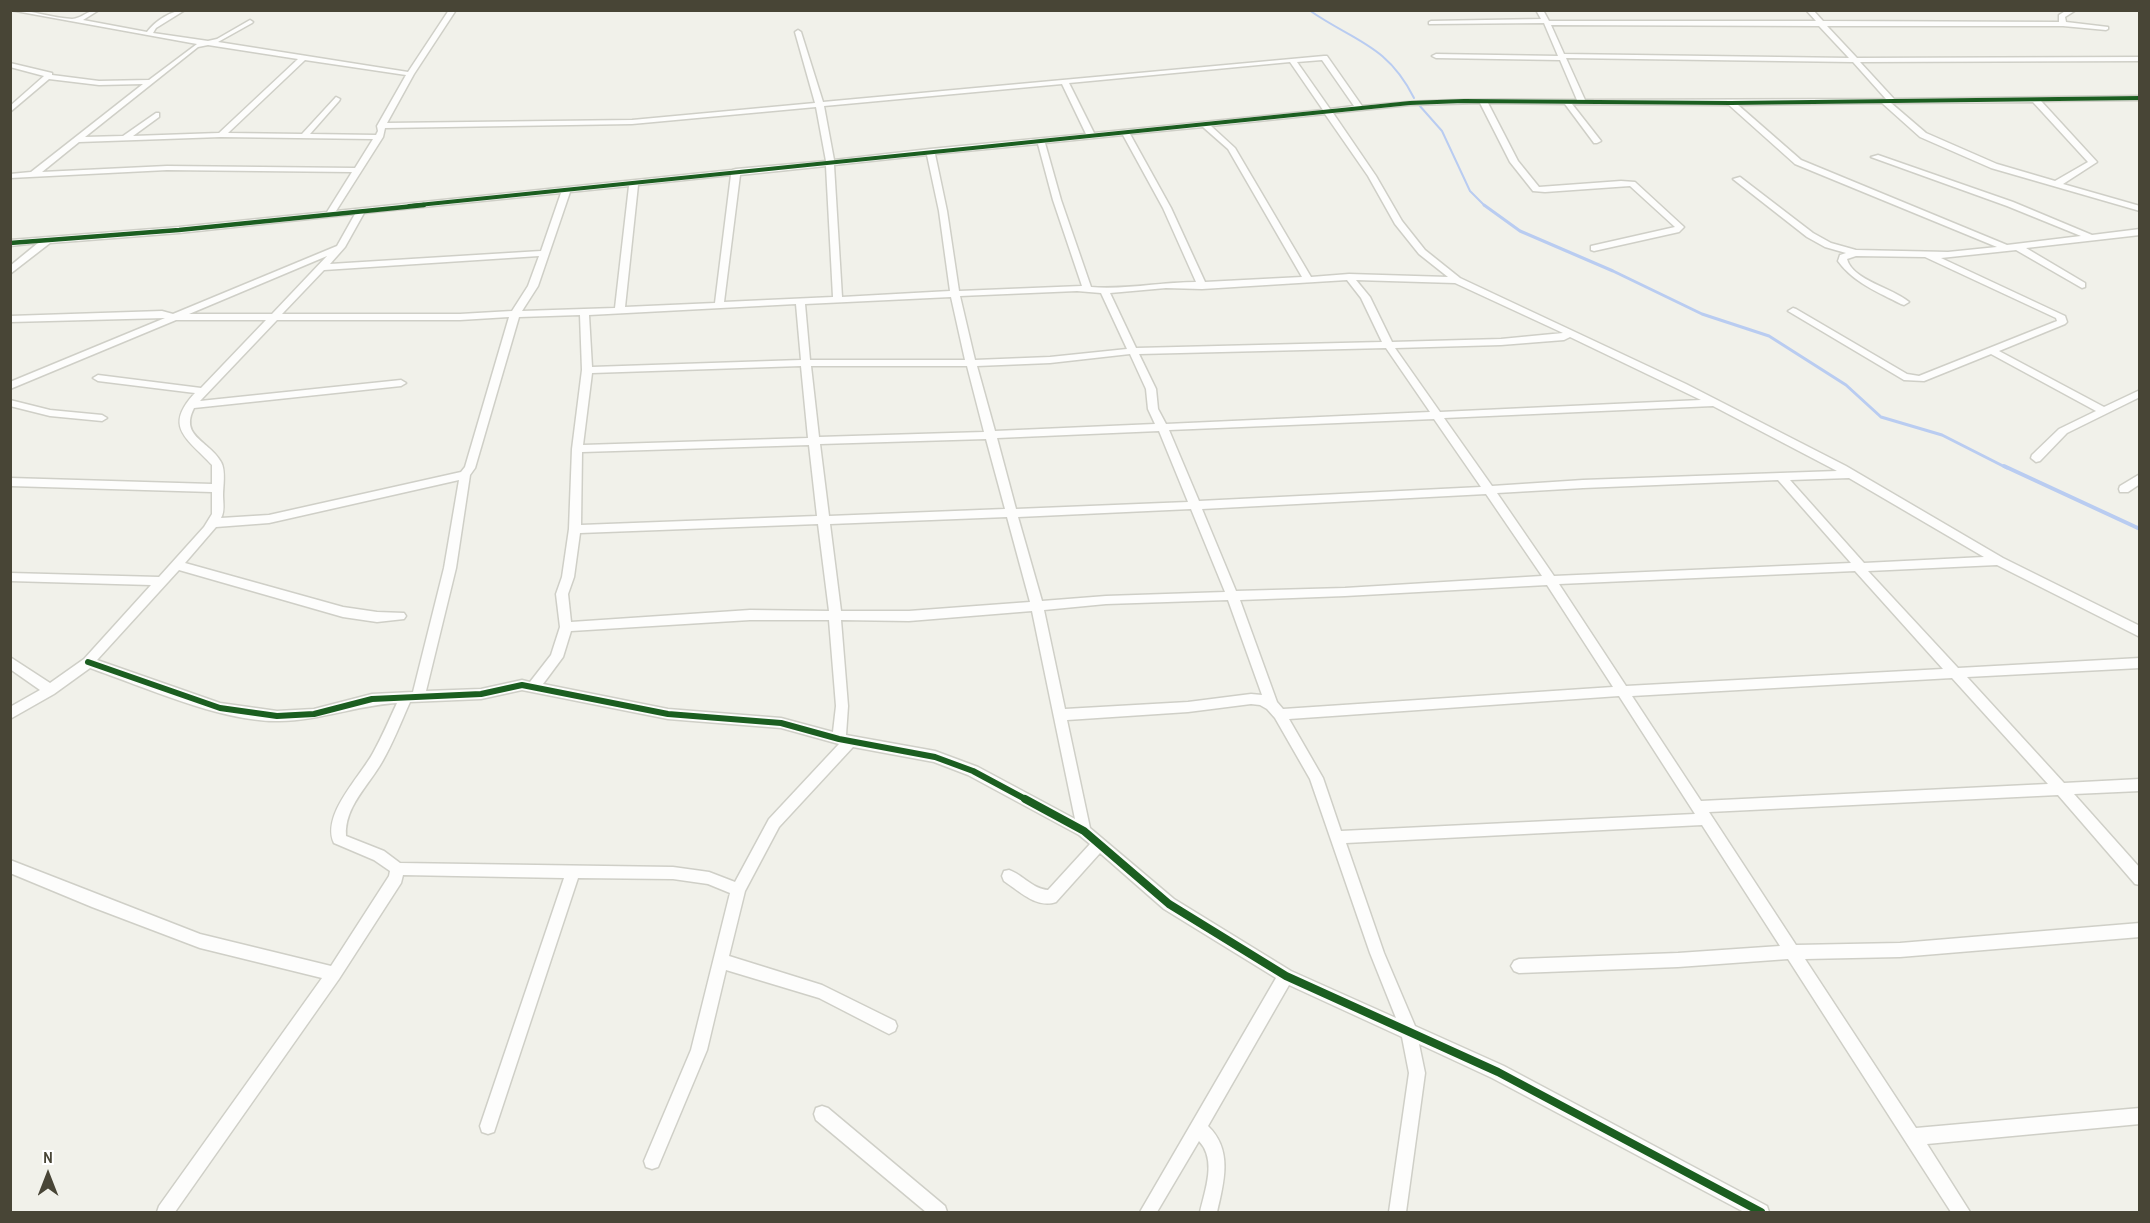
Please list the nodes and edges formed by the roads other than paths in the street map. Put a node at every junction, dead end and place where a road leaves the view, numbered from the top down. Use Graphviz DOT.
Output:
graph roads {
  1 [pos="96,10"];
  2 [pos="182,10"];
  3 [pos="453,10"];
  4 [pos="1539,10"];
  5 [pos="1809,10"];
  6 [pos="2073,10"];
  7 [pos="15,11"];
  8 [pos="77,21"];
  9 [pos="250,22"];
  10 [pos="1546,22"];
  11 [pos="1431,23"];
  12 [pos="1821,23"];
  13 [pos="2063,24"];
  14 [pos="2106,28"];
  15 [pos="798,32"];
  16 [pos="149,34"];
  17 [pos="207,43"];
  18 [pos="1436,56"];
  19 [pos="1562,57"];
  20 [pos="302,59"];
  21 [pos="2139,59"];
  22 [pos="1292,60"];
  23 [pos="1855,60"];
  24 [pos="10,65"];
  25 [pos="410,74"];
  26 [pos="48,77"];
  27 [pos="150,82"];
  28 [pos="1065,83"];
  29 [pos="2139,98"];
  30 [pos="336,99"];
  31 [pos="2127,99"];
  32 [pos="2036,100"];
  33 [pos="1483,101"];
  34 [pos="1888,101"];
  35 [pos="1567,102"];
  36 [pos="1582,102"];
  37 [pos="1731,103"];
  38 [pos="2139,105"];
  39 [pos="820,106"];
  40 [pos="1360,109"];
  41 [pos="10,110"];
  42 [pos="1326,112"];
  43 [pos="156,115"];
  44 [pos="1205,124"];
  45 [pos="381,126"];
  46 [pos="1125,132"];
  47 [pos="221,135"];
  48 [pos="304,136"];
  49 [pos="1091,136"];
  50 [pos="379,137"];
  51 [pos="125,138"];
  52 [pos="77,140"];
  53 [pos="1041,141"];
  54 [pos="1597,141"];
  55 [pos="930,151"];
  56 [pos="1875,157"];
  57 [pos="830,162"];
  58 [pos="358,171"];
  59 [pos="736,171"];
  60 [pos="31,175"];
  61 [pos="10,176"];
  62 [pos="1737,179"];
  63 [pos="634,182"];
  64 [pos="2055,185"];
  65 [pos="10,186"];
  66 [pos="567,189"];
  67 [pos="2139,209"];
  68 [pos="362,210"];
  69 [pos="331,213"];
  70 [pos="2139,232"];
  71 [pos="2090,238"];
  72 [pos="48,240"];
  73 [pos="10,243"];
  74 [pos="2016,246"];
  75 [pos="341,247"];
  76 [pos="2005,247"];
  77 [pos="1594,248"];
  78 [pos="544,253"];
  79 [pos="1855,253"];
  80 [pos="1928,255"];
  81 [pos="323,267"];
  82 [pos="10,271"];
  83 [pos="1349,277"];
  84 [pos="1457,279"];
  85 [pos="1308,280"];
  86 [pos="2082,285"];
  87 [pos="1202,286"];
  88 [pos="1088,288"];
  89 [pos="1104,291"];
  90 [pos="955,293"];
  91 [pos="838,299"];
  92 [pos="800,302"];
  93 [pos="1904,302"];
  94 [pos="719,305"];
  95 [pos="620,309"];
  96 [pos="1793,311"];
  97 [pos="583,312"];
  98 [pos="515,314"];
  99 [pos="277,315"];
  100 [pos="174,317"];
  101 [pos="14,320"];
  102 [pos="1570,332"];
  103 [pos="1388,344"];
  104 [pos="1133,351"];
  105 [pos="1992,351"];
  106 [pos="805,363"];
  107 [pos="971,363"];
  108 [pos="586,370"];
  109 [pos="98,378"];
  110 [pos="401,383"];
  111 [pos="10,386"];
  112 [pos="203,392"];
  113 [pos="2139,393"];
  114 [pos="10,403"];
  115 [pos="1713,403"];
  116 [pos="190,405"];
  117 [pos="2104,411"];
  118 [pos="1438,416"];
  119 [pos="102,418"];
  120 [pos="1162,426"];
  121 [pos="992,435"];
  122 [pos="814,439"];
  123 [pos="577,449"];
  124 [pos="2036,458"];
  125 [pos="1850,474"];
  126 [pos="465,475"];
  127 [pos="1781,477"];
  128 [pos="2139,478"];
  129 [pos="10,482"];
  130 [pos="219,488"];
  131 [pos="2124,489"];
  132 [pos="1489,490"];
  133 [pos="1195,504"];
  134 [pos="1011,513"];
  135 [pos="823,520"];
  136 [pos="213,523"];
  137 [pos="575,529"];
  138 [pos="1999,561"];
  139 [pos="176,565"];
  140 [pos="1860,567"];
  141 [pos="10,577"];
  142 [pos="162,580"];
  143 [pos="1551,581"];
  144 [pos="1232,595"];
  145 [pos="1037,606"];
  146 [pos="835,615"];
  147 [pos="399,616"];
  148 [pos="566,627"];
  149 [pos="2139,632"];
  150 [pos="10,662"];
  151 [pos="88,662"];
  152 [pos="2139,663"];
  153 [pos="1955,672"];
  154 [pos="534,686"];
  155 [pos="50,690"];
  156 [pos="1624,692"];
  157 [pos="412,697"];
  158 [pos="1276,710"];
  159 [pos="10,714"];
  160 [pos="1060,715"];
  161 [pos="845,740"];
  162 [pos="2139,785"];
  163 [pos="2060,788"];
  164 [pos="1702,813"];
  165 [pos="1084,831"];
  166 [pos="1336,837"];
  167 [pos="1100,843"];
  168 [pos="10,866"];
  169 [pos="398,869"];
  170 [pos="573,873"];
  171 [pos="1009,876"];
  172 [pos="2139,879"];
  173 [pos="738,890"];
  174 [pos="2139,930"];
  175 [pos="1793,952"];
  176 [pos="721,961"];
  177 [pos="1519,966"];
  178 [pos="334,974"];
  179 [pos="1286,976"];
  180 [pos="889,1026"];
  181 [pos="1409,1031"];
  182 [pos="822,1114"];
  183 [pos="2139,1116"];
  184 [pos="488,1126"];
  185 [pos="1198,1128"];
  186 [pos="1913,1137"];
  187 [pos="652,1161"];
  188 [pos="165,1212"];
  189 [pos="939,1212"];
  190 [pos="1148,1212"];
  191 [pos="1209,1212"];
  192 [pos="1397,1212"];
  193 [pos="1761,1212"];
  194 [pos="1961,1212"];
  1 -- 8 [label="street"];
  2 -- 16 [label="street"];
  3 -- 25 [label="street"];
  4 -- 10 [label="street"];
  5 -- 12 [label="street"];
  6 -- 13 [label="street"];
  7 -- 8 [label="street"];
  8 -- 16 [label="street"];
  9 -- 17 [label="street"];
  10 -- 11 [label="street"];
  10 -- 12 [label="street"];
  10 -- 19 [label="street"];
  12 -- 13 [label="street"];
  12 -- 23 [label="street"];
  13 -- 14 [label="street"];
  15 -- 39 [label="street"];
  16 -- 17 [label="street"];
  17 -- 20 [label="street"];
  17 -- 27 [label="street"];
  18 -- 19 [label="street"];
  19 -- 23 [label="street"];
  19 -- 36 [label="street"];
  20 -- 25 [label="street"];
  20 -- 47 [label="street"];
  21 -- 23 [label="street"];
  22 -- 28 [label="street"];
  22 -- 40 [label="street"];
  22 -- 42 [label="street"];
  23 -- 34 [label="street"];
  24 -- 26 [label="street"];
  25 -- 45 [label="street"];
  26 -- 27 [label="street"];
  26 -- 41 [label="street"];
  27 -- 52 [label="street"];
  28 -- 39 [label="street"];
  28 -- 49 [label="street"];
  29 -- 31 [label="street"];
  30 -- 48 [label="street"];
  31 -- 32 [label="street"];
  31 -- 38 [label="street"];
  32 -- 34 [label="street"];
  32 -- 64 [label="street"];
  33 -- 35 [label="street"];
  33 -- 40 [label="street"];
  33 -- 77 [label="street"];
  34 -- 37 [label="street"];
  34 -- 64 [label="street"];
  35 -- 36 [label="street"];
  35 -- 54 [label="street"];
  36 -- 37 [label="street"];
  37 -- 76 [label="street"];
  39 -- 45 [label="street"];
  39 -- 57 [label="street"];
  40 -- 42 [label="street"];
  42 -- 44 [label="street"];
  42 -- 84 [label="street"];
  43 -- 51 [label="street"];
  44 -- 46 [label="street"];
  44 -- 85 [label="street"];
  45 -- 50 [label="street"];
  46 -- 49 [label="street"];
  46 -- 87 [label="street"];
  47 -- 48 [label="street"];
  47 -- 51 [label="street"];
  48 -- 50 [label="street"];
  49 -- 53 [label="street"];
  50 -- 58 [label="street"];
  51 -- 52 [label="street"];
  52 -- 60 [label="street"];
  53 -- 55 [label="street"];
  53 -- 88 [label="street"];
  55 -- 57 [label="street"];
  55 -- 90 [label="street"];
  56 -- 71 [label="street"];
  57 -- 59 [label="street"];
  57 -- 91 [label="street"];
  58 -- 60 [label="street"];
  58 -- 69 [label="street"];
  59 -- 63 [label="street"];
  59 -- 94 [label="street"];
  60 -- 61 [label="street"];
  60 -- 65 [label="street"];
  62 -- 79 [label="street"];
  63 -- 66 [label="street"];
  63 -- 95 [label="street"];
  64 -- 67 [label="street"];
  66 -- 68 [label="street"];
  66 -- 78 [label="street"];
  68 -- 69 [label="street"];
  68 -- 75 [label="street"];
  69 -- 72 [label="street"];
  70 -- 71 [label="street"];
  71 -- 74 [label="street"];
  72 -- 73 [label="street"];
  72 -- 82 [label="street"];
  74 -- 76 [label="street"];
  74 -- 86 [label="street"];
  75 -- 81 [label="street"];
  75 -- 100 [label="street"];
  76 -- 80 [label="street"];
  78 -- 81 [label="street"];
  78 -- 98 [label="street"];
  79 -- 80 [label="street"];
  79 -- 93 [label="street"];
  80 -- 105 [label="street"];
  81 -- 99 [label="street"];
  83 -- 84 [label="street"];
  83 -- 85 [label="street"];
  83 -- 103 [label="street"];
  84 -- 102 [label="street"];
  85 -- 87 [label="street"];
  87 -- 89 [label="street"];
  88 -- 89 [label="street"];
  88 -- 90 [label="street"];
  89 -- 104 [label="street"];
  90 -- 91 [label="street"];
  90 -- 107 [label="street"];
  91 -- 92 [label="street"];
  92 -- 94 [label="street"];
  92 -- 106 [label="street"];
  94 -- 95 [label="street"];
  95 -- 97 [label="street"];
  96 -- 105 [label="street"];
  97 -- 98 [label="street"];
  97 -- 108 [label="street"];
  98 -- 99 [label="street"];
  98 -- 126 [label="street"];
  99 -- 100 [label="street"];
  99 -- 112 [label="street"];
  100 -- 101 [label="street"];
  100 -- 111 [label="street"];
  102 -- 103 [label="street"];
  102 -- 115 [label="street"];
  103 -- 104 [label="street"];
  103 -- 118 [label="street"];
  104 -- 107 [label="street"];
  104 -- 120 [label="street"];
  105 -- 117 [label="street"];
  106 -- 107 [label="street"];
  106 -- 108 [label="street"];
  106 -- 122 [label="street"];
  107 -- 121 [label="street"];
  108 -- 123 [label="street"];
  109 -- 112 [label="street"];
  110 -- 116 [label="street"];
  112 -- 116 [label="street"];
  113 -- 117 [label="street"];
  114 -- 119 [label="street"];
  115 -- 118 [label="street"];
  115 -- 125 [label="street"];
  116 -- 130 [label="street"];
  117 -- 124 [label="street"];
  118 -- 120 [label="street"];
  118 -- 132 [label="street"];
  120 -- 121 [label="street"];
  120 -- 133 [label="street"];
  121 -- 122 [label="street"];
  121 -- 134 [label="street"];
  122 -- 123 [label="street"];
  122 -- 135 [label="street"];
  123 -- 137 [label="street"];
  125 -- 127 [label="street"];
  125 -- 138 [label="street"];
  126 -- 136 [label="street"];
  126 -- 157 [label="street"];
  127 -- 132 [label="street"];
  127 -- 140 [label="street"];
  128 -- 131 [label="street"];
  129 -- 130 [label="street"];
  130 -- 136 [label="street"];
  132 -- 133 [label="street"];
  132 -- 143 [label="street"];
  133 -- 134 [label="street"];
  133 -- 144 [label="street"];
  134 -- 135 [label="street"];
  134 -- 145 [label="street"];
  135 -- 137 [label="street"];
  135 -- 146 [label="street"];
  136 -- 139 [label="street"];
  137 -- 148 [label="street"];
  138 -- 140 [label="street"];
  138 -- 149 [label="street"];
  139 -- 142 [label="street"];
  139 -- 147 [label="street"];
  140 -- 143 [label="street"];
  140 -- 153 [label="street"];
  141 -- 142 [label="street"];
  142 -- 151 [label="street"];
  143 -- 144 [label="street"];
  143 -- 156 [label="street"];
  144 -- 145 [label="street"];
  144 -- 158 [label="street"];
  145 -- 146 [label="street"];
  145 -- 160 [label="street"];
  146 -- 148 [label="street"];
  146 -- 161 [label="street"];
  148 -- 154 [label="street"];
  150 -- 155 [label="street"];
  151 -- 155 [label="street"];
  151 -- 157 [label="street"];
  152 -- 153 [label="street"];
  153 -- 156 [label="street"];
  153 -- 163 [label="street"];
  154 -- 157 [label="street"];
  154 -- 161 [label="street"];
  155 -- 159 [label="street"];
  156 -- 158 [label="street"];
  156 -- 164 [label="street"];
  157 -- 169 [label="street"];
  158 -- 160 [label="street"];
  158 -- 166 [label="street"];
  160 -- 165 [label="street"];
  161 -- 165 [label="street"];
  161 -- 173 [label="street"];
  162 -- 163 [label="street"];
  163 -- 164 [label="street"];
  163 -- 172 [label="street"];
  164 -- 166 [label="street"];
  164 -- 175 [label="street"];
  165 -- 167 [label="street"];
  166 -- 181 [label="street"];
  167 -- 171 [label="street"];
  167 -- 179 [label="street"];
  168 -- 178 [label="street"];
  169 -- 170 [label="street"];
  169 -- 178 [label="street"];
  170 -- 173 [label="street"];
  170 -- 184 [label="street"];
  173 -- 176 [label="street"];
  174 -- 175 [label="street"];
  175 -- 177 [label="street"];
  175 -- 186 [label="street"];
  176 -- 180 [label="street"];
  176 -- 187 [label="street"];
  178 -- 188 [label="street"];
  179 -- 181 [label="street"];
  179 -- 185 [label="street"];
  181 -- 192 [label="street"];
  181 -- 193 [label="street"];
  182 -- 189 [label="street"];
  183 -- 186 [label="street"];
  185 -- 190 [label="street"];
  185 -- 191 [label="street"];
  186 -- 194 [label="street"];
}
